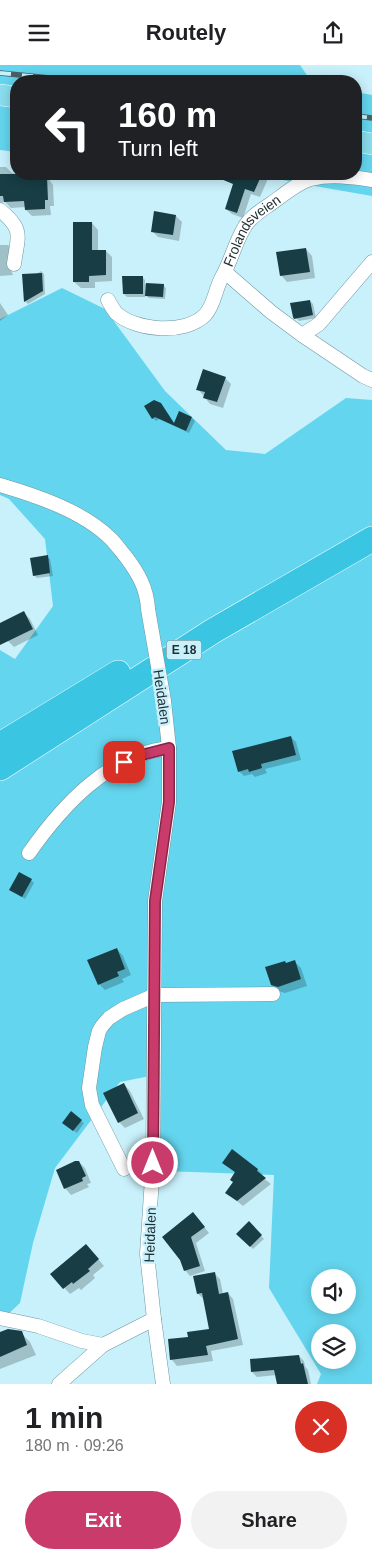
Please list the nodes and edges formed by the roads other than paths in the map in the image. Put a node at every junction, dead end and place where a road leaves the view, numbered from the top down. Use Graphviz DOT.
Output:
graph roads {
  1 [pos="308,180"];
  2 [pos="0,210"];
  3 [pos="372,261"];
  4 [pos="14,264"];
  5 [pos="225,272"];
  6 [pos="108,300"];
  7 [pos="302,335"];
  8 [pos="372,380"];
  9 [pos="0,485"];
  10 [pos="372,523"];
  11 [pos="372,539"];
  12 [pos="0,745"];
  13 [pos="169,748"];
  14 [pos="0,768"];
  15 [pos="29,853"];
  16 [pos="273,994"];
  17 [pos="155,995"];
  18 [pos="124,1169"];
  19 [pos="0,1317"];
  20 [pos="154,1319"];
  21 [pos="103,1345"];
  22 [pos="59,1384"];
  23 [pos="163,1384"];
  1 -- 5 [label="street, Frolandsveien"];
  2 -- 4 [label="street"];
  3 -- 7 [label="street"];
  5 -- 6 [label="street"];
  5 -- 7 [label="street, Frolandsveien"];
  7 -- 8 [label="street, Frolandsveien"];
  9 -- 13 [label="street, Heidalen, bridge"];
  10 -- 12 [label="highway, E 18"];
  11 -- 14 [label="highway, E 18"];
  13 -- 15 [label="street"];
  13 -- 17 [label="street, Heidalen"];
  16 -- 17 [label="street"];
  17 -- 18 [label="street"];
  17 -- 20 [label="street, Heidalen"];
  19 -- 21 [label="street"];
  20 -- 21 [label="street"];
  20 -- 23 [label="street, Heidalen"];
  21 -- 22 [label="street"];
}
